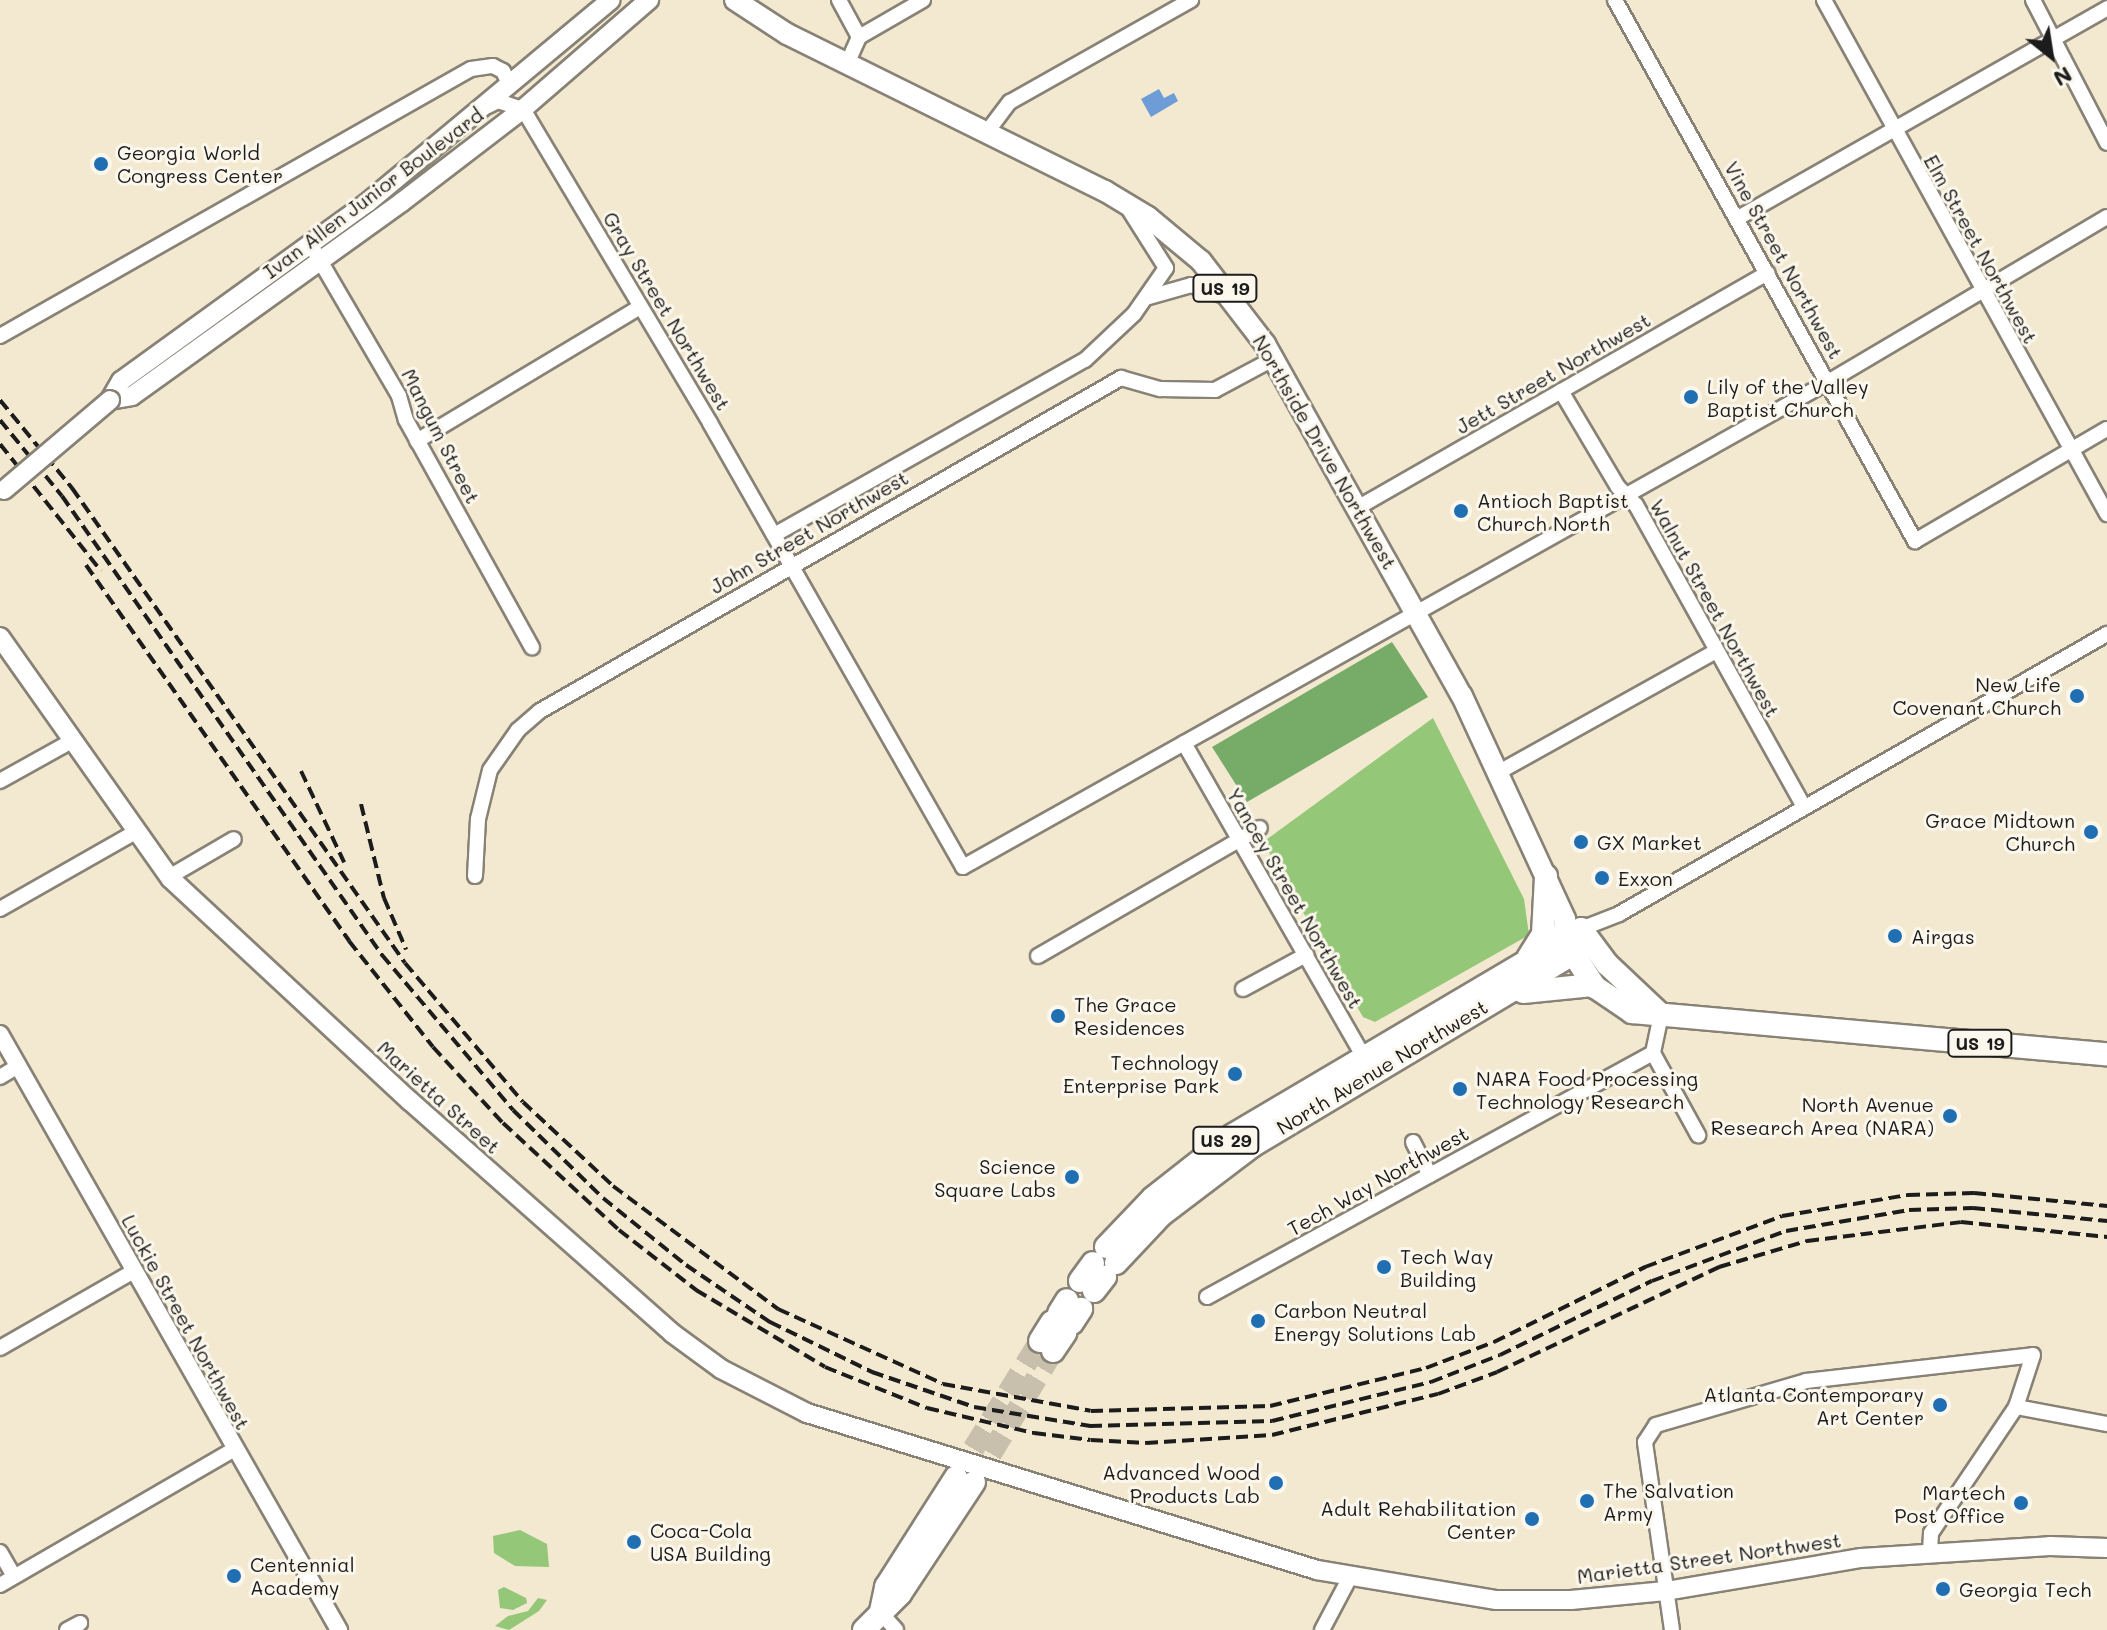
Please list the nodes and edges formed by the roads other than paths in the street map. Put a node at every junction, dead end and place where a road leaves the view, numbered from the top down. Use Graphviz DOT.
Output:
graph roads {
  1 [pos="611,0"];
  2 [pos="649,0"];
  3 [pos="735,0"];
  4 [pos="839,0"];
  5 [pos="923,0"];
  6 [pos="1191,0"];
  7 [pos="1824,0"];
  8 [pos="2033,0"];
  9 [pos="1619,1"];
  10 [pos="1166,5"];
  11 [pos="2107,8"];
  12 [pos="859,37"];
  13 [pos="2052,39"];
  14 [pos="847,64"];
  15 [pos="509,84"];
  16 [pos="523,109"];
  17 [pos="473,114"];
  18 [pos="1893,130"];
  19 [pos="987,132"];
  20 [pos="2107,143"];
  21 [pos="1125,204"];
  22 [pos="2107,217"];
  23 [pos="1738,218"];
  24 [pos="316,254"];
  25 [pos="1768,273"];
  26 [pos="1981,291"];
  27 [pos="1148,297"];
  28 [pos="1235,300"];
  29 [pos="640,307"];
  30 [pos="0,336"];
  31 [pos="1273,359"];
  32 [pos="1828,382"];
  33 [pos="1561,391"];
  34 [pos="2107,429"];
  35 [pos="417,441"];
  36 [pos="2071,450"];
  37 [pos="2,493"];
  38 [pos="1626,494"];
  39 [pos="1357,508"];
  40 [pos="2107,514"];
  41 [pos="774,535"];
  42 [pos="790,565"];
  43 [pos="1416,612"];
  44 [pos="2107,634"];
  45 [pos="0,637"];
  46 [pos="532,647"];
  47 [pos="1716,651"];
  48 [pos="72,741"];
  49 [pos="1184,743"];
  50 [pos="1499,772"];
  51 [pos="0,781"];
  52 [pos="1804,807"];
  53 [pos="1260,828"];
  54 [pos="134,833"];
  55 [pos="234,839"];
  56 [pos="1239,842"];
  57 [pos="475,876"];
  58 [pos="1546,876"];
  59 [pos="169,877"];
  60 [pos="0,909"];
  61 [pos="1574,937"];
  62 [pos="1306,955"];
  63 [pos="1038,956"];
  64 [pos="1525,961"];
  65 [pos="1593,985"];
  66 [pos="1243,989"];
  67 [pos="1493,1001"];
  68 [pos="1661,1015"];
  69 [pos="0,1034"];
  70 [pos="1653,1053"];
  71 [pos="2107,1054"];
  72 [pos="1368,1065"];
  73 [pos="18,1066"];
  74 [pos="0,1077"];
  75 [pos="1698,1135"];
  76 [pos="1413,1142"];
  77 [pos="1430,1175"];
  78 [pos="134,1271"];
  79 [pos="1207,1297"];
  80 [pos="1077,1301"];
  81 [pos="0,1348"];
  82 [pos="2016,1407"];
  83 [pos="2107,1424"];
  84 [pos="235,1449"];
  85 [pos="961,1472"];
  86 [pos="2107,1548"];
  87 [pos="0,1552"];
  88 [pos="1930,1554"];
  89 [pos="14,1576"];
  90 [pos="1349,1579"];
  91 [pos="0,1585"];
  92 [pos="1666,1591"];
  93 [pos="880,1612"];
  94 [pos="339,1630"];
  95 [pos="864,1630"];
  96 [pos="896,1630"];
  97 [pos="1322,1630"];
  98 [pos="1672,1630"];
  1 -- 15 [label="main road, Ivan Allen Junior Boulevard"];
  2 -- 16 [label="main road, Ivan Allen Junior Boulevard"];
  3 -- 14 [label="main road, Northside Drive Northwest / US 19"];
  4 -- 12 [label="street"];
  5 -- 12 [label="street"];
  6 -- 10 [label="street"];
  7 -- 18 [label="street, Elm Street Northwest"];
  8 -- 13 [label="street"];
  9 -- 23 [label="street, Vine Street Northwest"];
  10 -- 19 [label="street"];
  11 -- 13 [label="street"];
  12 -- 14 [label="street"];
  13 -- 18 [label="street"];
  13 -- 20 [label="street"];
  14 -- 19 [label="main road, Northside Drive Northwest / US 19"];
  15 -- 17 [label="main road, Ivan Allen Junior Boulevard"];
  15 -- 30 [label="street"];
  16 -- 17 [label="street"];
  16 -- 24 [label="main road, Ivan Allen Junior Boulevard"];
  16 -- 29 [label="street, Gray Street Northwest"];
  17 -- 24 [label="main road, Ivan Allen Junior Boulevard"];
  18 -- 23 [label="street"];
  18 -- 26 [label="street, Elm Street Northwest"];
  19 -- 21 [label="main road, Northside Drive Northwest / US 19"];
  21 -- 27 [label="street"];
  21 -- 28 [label="main road, Northside Drive Northwest / US 19"];
  22 -- 26 [label="street"];
  23 -- 25 [label="street, Vine Street Northwest"];
  24 -- 35 [label="street, Mangum Street"];
  24 -- 37 [label="main road, Ivan Allen Junior Boulevard, bridge"];
  25 -- 32 [label="street, Vine Street Northwest"];
  25 -- 33 [label="street, Jett Street Northwest"];
  26 -- 32 [label="street"];
  26 -- 36 [label="street, Elm Street Northwest"];
  27 -- 28 [label="street"];
  27 -- 41 [label="street"];
  28 -- 31 [label="main road, Northside Drive Northwest / US 19"];
  29 -- 35 [label="street"];
  29 -- 41 [label="street, Gray Street Northwest"];
  31 -- 39 [label="main road, Northside Drive Northwest / US 19"];
  31 -- 42 [label="street, John Street Northwest"];
  32 -- 36 [label="street, Vine Street Northwest"];
  32 -- 38 [label="street"];
  33 -- 38 [label="street, Walnut Street Northwest"];
  33 -- 39 [label="street, Jett Street Northwest"];
  34 -- 36 [label="street"];
  35 -- 46 [label="street, Mangum Street"];
  36 -- 40 [label="street, Elm Street Northwest"];
  38 -- 43 [label="street"];
  38 -- 47 [label="street, Walnut Street Northwest"];
  39 -- 43 [label="main road, Northside Drive Northwest / US 19"];
  41 -- 42 [label="street, Gray Street Northwest"];
  42 -- 49 [label="street, Gray Street Northwest"];
  42 -- 57 [label="street, John Street Northwest"];
  43 -- 49 [label="street"];
  43 -- 50 [label="main road, Northside Drive Northwest / US 19"];
  44 -- 52 [label="street, North Avenue Northwest"];
  45 -- 48 [label="main road, Marietta Street"];
  47 -- 50 [label="street"];
  47 -- 52 [label="street, Walnut Street Northwest"];
  48 -- 51 [label="street"];
  48 -- 54 [label="main road, Marietta Street"];
  49 -- 56 [label="street, Yancey Street Northwest"];
  50 -- 58 [label="main road, Northside Drive Northwest / US 19"];
  52 -- 61 [label="street, North Avenue Northwest"];
  53 -- 56 [label="street"];
  54 -- 59 [label="main road, Marietta Street"];
  54 -- 60 [label="street"];
  55 -- 59 [label="street"];
  56 -- 62 [label="street, Yancey Street Northwest"];
  56 -- 63 [label="street"];
  58 -- 61 [label="main road, Northside Drive Northwest / US 19"];
  58 -- 64 [label="highway"];
  59 -- 85 [label="main road, Marietta Street"];
  61 -- 64 [label="highway, North Avenue Northwest / US 29"];
  61 -- 65 [label="highway, Northside Drive Northwest / US 19"];
  61 -- 67 [label="highway, North Avenue Northwest / US 29"];
  61 -- 68 [label="highway, Northside Drive Northwest / US 19"];
  62 -- 66 [label="street"];
  62 -- 72 [label="street, Yancey Street Northwest"];
  64 -- 72 [label="highway, North Avenue Northwest / US 29"];
  65 -- 67 [label="highway"];
  65 -- 68 [label="highway, Northside Drive Northwest / US 19"];
  67 -- 72 [label="highway, North Avenue Northwest / US 29"];
  68 -- 70 [label="street"];
  68 -- 71 [label="highway, Northside Drive Northwest / US 19"];
  69 -- 73 [label="street, Luckie Street Northwest"];
  70 -- 75 [label="street"];
  70 -- 77 [label="street, Tech Way Northwest"];
  72 -- 80 [label="highway, North Avenue Northwest / US 29"];
  73 -- 74 [label="street"];
  73 -- 78 [label="street, Luckie Street Northwest"];
  76 -- 77 [label="street"];
  77 -- 79 [label="street, Tech Way Northwest"];
  78 -- 81 [label="street"];
  78 -- 84 [label="street, Luckie Street Northwest"];
  82 -- 83 [label="street"];
  82 -- 88 [label="street"];
  82 -- 92 [label="street"];
  84 -- 89 [label="street"];
  84 -- 94 [label="street, Luckie Street Northwest"];
  85 -- 90 [label="main road, Marietta Street Northwest"];
  85 -- 93 [label="highway"];
  86 -- 88 [label="main road, Marietta Street Northwest"];
  87 -- 89 [label="street"];
  88 -- 92 [label="main road, Marietta Street Northwest"];
  89 -- 91 [label="street"];
  90 -- 92 [label="main road, Marietta Street Northwest"];
  90 -- 97 [label="street"];
  92 -- 98 [label="street"];
  93 -- 95 [label="highway"];
  93 -- 96 [label="street"];
}
